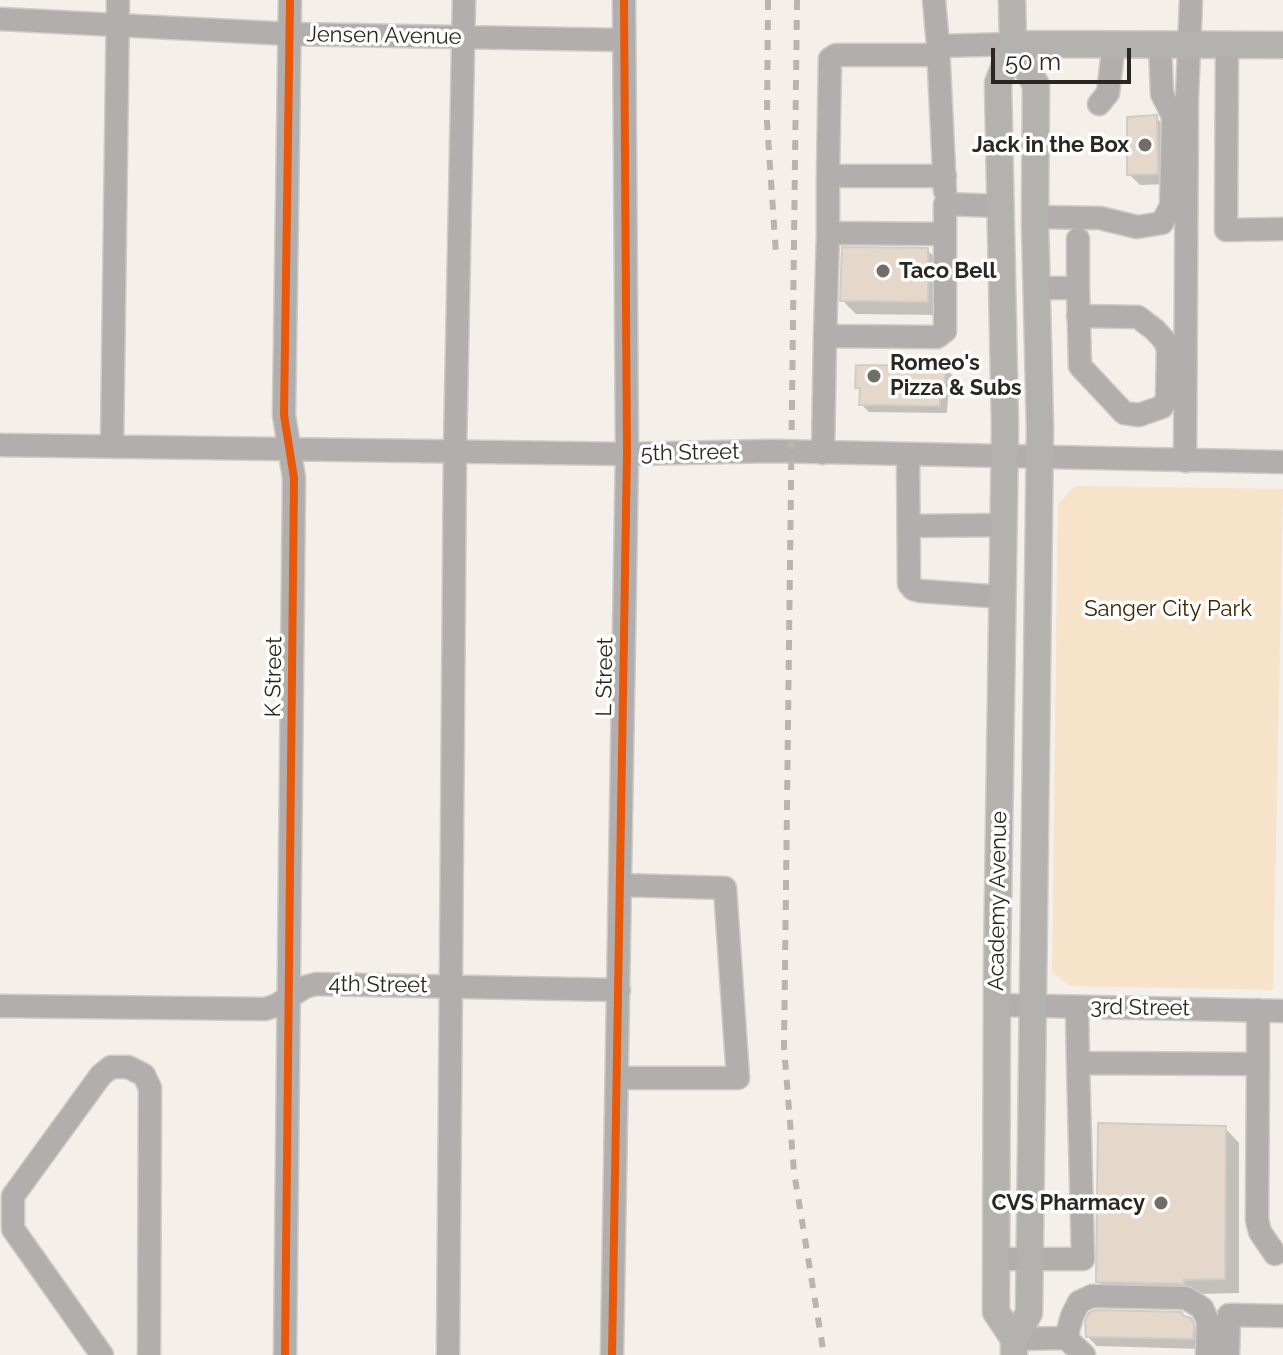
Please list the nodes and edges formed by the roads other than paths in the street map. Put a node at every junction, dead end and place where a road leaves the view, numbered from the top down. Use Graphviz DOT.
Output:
graph roads {
  1 [pos="118,0"];
  2 [pos="290,0"];
  3 [pos="464,0"];
  4 [pos="624,0"];
  5 [pos="934,0"];
  6 [pos="1012,0"];
  7 [pos="1191,0"];
  8 [pos="0,19"];
  9 [pos="118,25"];
  10 [pos="290,34"];
  11 [pos="464,37"];
  12 [pos="623,40"];
  13 [pos="1114,43"];
  14 [pos="1013,44"];
  15 [pos="1160,44"];
  16 [pos="1191,44"];
  17 [pos="1227,45"];
  18 [pos="1283,45"];
  19 [pos="938,50"];
  20 [pos="1099,104"];
  21 [pos="828,176"];
  22 [pos="945,176"];
  23 [pos="945,204"];
  24 [pos="998,206"];
  25 [pos="1035,217"];
  26 [pos="1283,229"];
  27 [pos="828,233"];
  28 [pos="944,234"];
  29 [pos="1078,239"];
  30 [pos="1037,288"];
  31 [pos="1078,288"];
  32 [pos="1078,316"];
  33 [pos="825,336"];
  34 [pos="0,445"];
  35 [pos="112,446"];
  36 [pos="290,448"];
  37 [pos="455,450"];
  38 [pos="823,453"];
  39 [pos="627,454"];
  40 [pos="908,455"];
  41 [pos="1004,457"];
  42 [pos="1040,458"];
  43 [pos="1185,461"];
  44 [pos="1283,462"];
  45 [pos="1004,525"];
  46 [pos="909,526"];
  47 [pos="1003,597"];
  48 [pos="1002,652"];
  49 [pos="1036,760"];
  50 [pos="620,885"];
  51 [pos="450,986"];
  52 [pos="619,990"];
  53 [pos="289,995"];
  54 [pos="997,1005"];
  55 [pos="0,1006"];
  56 [pos="1031,1006"];
  57 [pos="1077,1007"];
  58 [pos="1258,1010"];
  59 [pos="1283,1011"];
  60 [pos="1078,1063"];
  61 [pos="1258,1064"];
  62 [pos="617,1078"];
  63 [pos="6,1196"];
  64 [pos="6,1229"];
  65 [pos="1275,1254"];
  66 [pos="997,1259"];
  67 [pos="1029,1259"];
  68 [pos="1283,1316"];
  69 [pos="1066,1338"];
  70 [pos="1014,1347"];
  71 [pos="102,1355"];
  72 [pos="149,1355"];
  73 [pos="285,1355"];
  74 [pos="448,1355"];
  75 [pos="612,1355"];
  76 [pos="1084,1355"];
  77 [pos="1207,1355"];
  78 [pos="1228,1355"];
  1 -- 9 [label="street"];
  2 -- 10 [label="street, K Street"];
  3 -- 11 [label="street"];
  4 -- 12 [label="street, L Street"];
  5 -- 19 [label="street"];
  6 -- 14 [label="main road"];
  7 -- 16 [label="street"];
  8 -- 9 [label="street, Jensen Avenue"];
  9 -- 10 [label="street, Jensen Avenue"];
  9 -- 35 [label="street"];
  10 -- 11 [label="street, Jensen Avenue"];
  10 -- 36 [label="street, K Street"];
  11 -- 12 [label="street, Jensen Avenue"];
  11 -- 37 [label="street"];
  12 -- 39 [label="street, L Street"];
  13 -- 14 [label="main road"];
  13 -- 15 [label="main road"];
  13 -- 20 [label="street"];
  14 -- 19 [label="street"];
  14 -- 24 [label="main road, Academy Avenue"];
  14 -- 25 [label="main road, Academy Avenue"];
  15 -- 16 [label="main road"];
  15 -- 25 [label="street"];
  16 -- 17 [label="main road"];
  16 -- 43 [label="street"];
  17 -- 18 [label="main road"];
  17 -- 26 [label="street"];
  19 -- 21 [label="street"];
  19 -- 22 [label="street"];
  21 -- 22 [label="street"];
  21 -- 27 [label="street"];
  22 -- 23 [label="street"];
  23 -- 24 [label="street"];
  23 -- 28 [label="street"];
  24 -- 41 [label="main road, Academy Avenue"];
  25 -- 30 [label="main road, Academy Avenue"];
  27 -- 28 [label="street"];
  27 -- 33 [label="street"];
  28 -- 33 [label="street"];
  29 -- 31 [label="street"];
  30 -- 31 [label="street"];
  30 -- 42 [label="main road, Academy Avenue"];
  31 -- 32 [label="street"];
  32 -- 32 [label="street"];
  33 -- 38 [label="street"];
  34 -- 35 [label="street, 5th Street"];
  35 -- 36 [label="street, 5th Street"];
  36 -- 37 [label="street, 5th Street"];
  36 -- 53 [label="street, K Street"];
  37 -- 39 [label="street, 5th Street"];
  37 -- 51 [label="street"];
  38 -- 39 [label="street, 5th Street"];
  38 -- 40 [label="street, 5th Street"];
  39 -- 50 [label="street, L Street"];
  40 -- 41 [label="street, 5th Street"];
  40 -- 46 [label="street"];
  41 -- 42 [label="street, 5th Street"];
  41 -- 45 [label="main road, Academy Avenue"];
  42 -- 43 [label="street, 5th Street"];
  42 -- 49 [label="main road, Academy Avenue"];
  43 -- 44 [label="street, 5th Street"];
  45 -- 46 [label="street"];
  45 -- 47 [label="main road, Academy Avenue"];
  46 -- 47 [label="street"];
  47 -- 48 [label="main road, Academy Avenue"];
  48 -- 49 [label="main road"];
  48 -- 54 [label="main road, Academy Avenue"];
  49 -- 56 [label="main road, Academy Avenue"];
  50 -- 52 [label="street, L Street"];
  50 -- 62 [label="street"];
  51 -- 52 [label="street, 4th Street"];
  51 -- 53 [label="street, 4th Street"];
  51 -- 74 [label="street"];
  52 -- 62 [label="street, L Street"];
  53 -- 55 [label="street, 4th Street"];
  53 -- 73 [label="street, K Street"];
  54 -- 56 [label="street, 3rd Street"];
  54 -- 66 [label="main road, Academy Avenue"];
  56 -- 57 [label="street, 3rd Street"];
  56 -- 67 [label="main road, Academy Avenue"];
  57 -- 58 [label="street, 3rd Street"];
  57 -- 60 [label="street"];
  58 -- 59 [label="street, 3rd Street"];
  58 -- 61 [label="street"];
  60 -- 61 [label="street"];
  60 -- 67 [label="street"];
  61 -- 65 [label="street"];
  62 -- 75 [label="street, L Street"];
  63 -- 64 [label="street"];
  63 -- 72 [label="street"];
  64 -- 71 [label="street"];
  66 -- 67 [label="street"];
  66 -- 70 [label="main road, Academy Avenue"];
  67 -- 70 [label="main road, Academy Avenue"];
  68 -- 78 [label="street"];
  69 -- 70 [label="street"];
  69 -- 76 [label="street"];
  69 -- 77 [label="street"];
}
